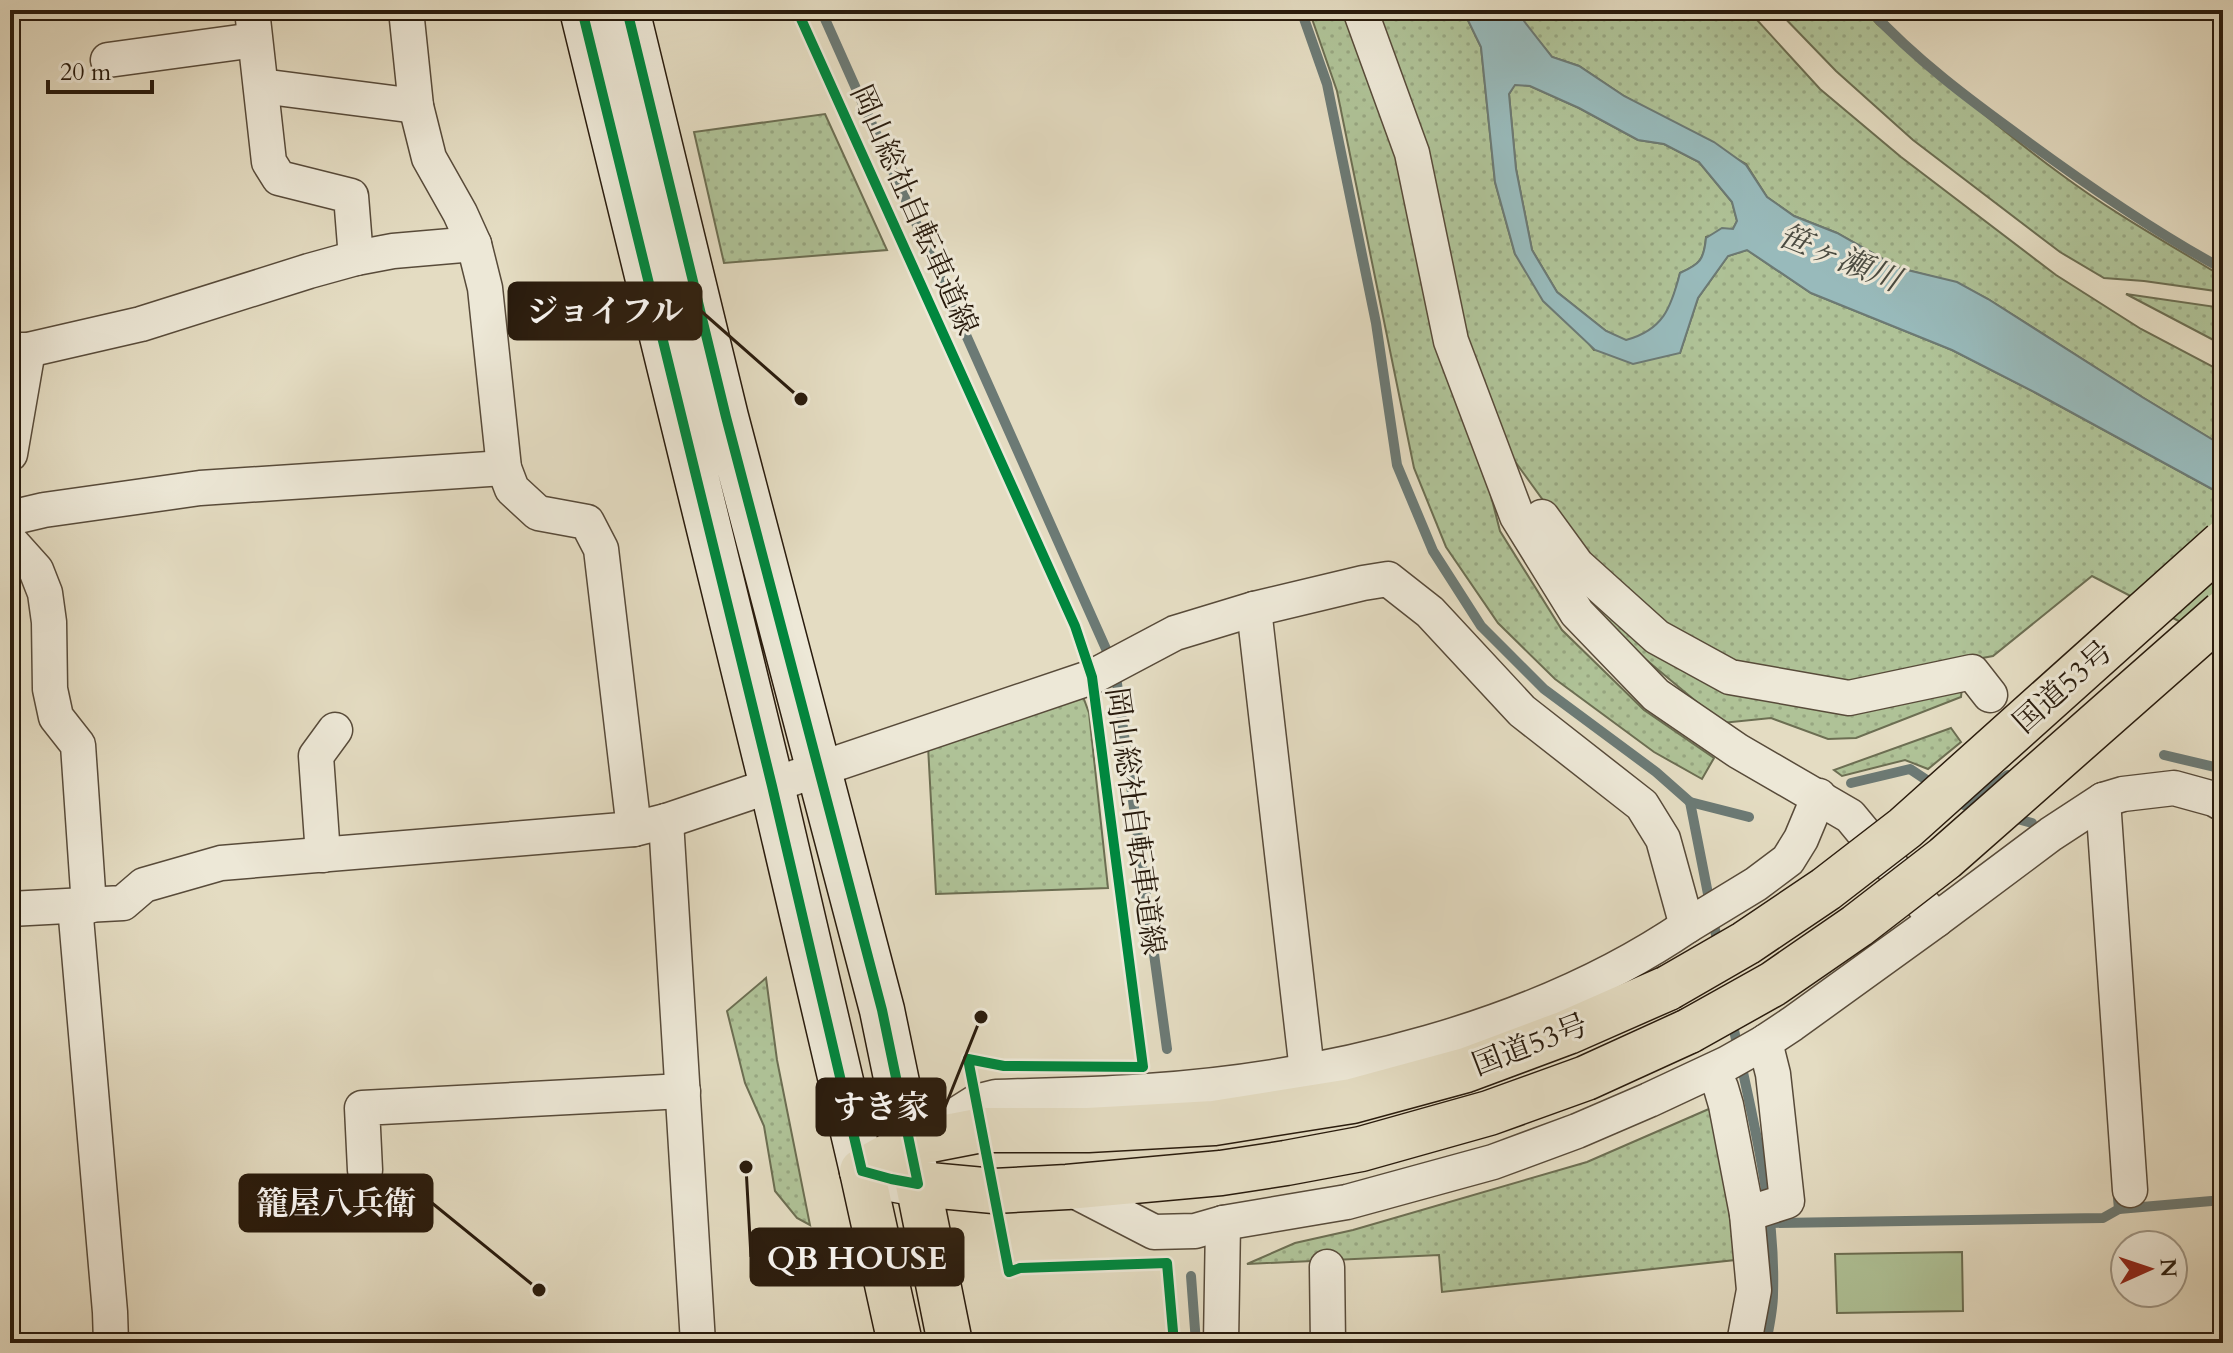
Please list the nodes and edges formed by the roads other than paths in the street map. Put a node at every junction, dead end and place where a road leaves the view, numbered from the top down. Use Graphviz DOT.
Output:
graph roads {
  1 [pos="406,10"];
  2 [pos="582,10"];
  3 [pos="627,10"];
  4 [pos="1360,10"];
  5 [pos="253,25"];
  6 [pos="108,60"];
  7 [pos="261,86"];
  8 [pos="416,106"];
  9 [pos="474,244"];
  10 [pos="356,258"];
  11 [pos="19,350"];
  12 [pos="10,454"];
  13 [pos="504,468"];
  14 [pos="1517,516"];
  15 [pos="10,518"];
  16 [pos="10,541"];
  17 [pos="2223,543"];
  18 [pos="1254,609"];
  19 [pos="2223,613"];
  20 [pos="1990,695"];
  21 [pos="335,730"];
  22 [pos="818,770"];
  23 [pos="772,786"];
  24 [pos="1819,796"];
  25 [pos="2103,800"];
  26 [pos="2223,804"];
  27 [pos="650,825"];
  28 [pos="323,855"];
  29 [pos="82,906"];
  30 [pos="10,909"];
  31 [pos="1703,916"];
  32 [pos="1936,920"];
  33 [pos="1739,1056"];
  34 [pos="1307,1071"];
  35 [pos="683,1091"];
  36 [pos="914,1164"];
  37 [pos="365,1170"];
  38 [pos="862,1171"];
  39 [pos="1067,1187"];
  40 [pos="2130,1190"];
  41 [pos="994,1191"];
  42 [pos="1760,1210"];
  43 [pos="1223,1223"];
  44 [pos="1327,1267"];
  45 [pos="936,1273"];
  46 [pos="111,1343"];
  47 [pos="698,1343"];
  48 [pos="900,1343"];
  49 [pos="950,1343"];
  50 [pos="1221,1343"];
  51 [pos="1328,1343"];
  52 [pos="1744,1343"];
  1 -- 8 [label="street"];
  2 -- 23 [label="street"];
  3 -- 22 [label="street"];
  4 -- 14 [label="street"];
  5 -- 6 [label="street"];
  5 -- 7 [label="street"];
  7 -- 8 [label="street"];
  7 -- 10 [label="street"];
  8 -- 9 [label="street"];
  9 -- 10 [label="street"];
  9 -- 13 [label="street"];
  10 -- 11 [label="street"];
  11 -- 12 [label="street"];
  13 -- 15 [label="street"];
  13 -- 27 [label="street"];
  14 -- 20 [label="street"];
  14 -- 24 [label="street"];
  16 -- 29 [label="street"];
  17 -- 36 [label="highway, 国道53号, bridge"];
  18 -- 22 [label="street"];
  18 -- 31 [label="street"];
  18 -- 34 [label="street"];
  19 -- 39 [label="highway, 国道53号, bridge"];
  21 -- 28 [label="street"];
  22 -- 23 [label="street"];
  22 -- 36 [label="street"];
  23 -- 27 [label="street"];
  23 -- 38 [label="street"];
  24 -- 31 [label="street"];
  24 -- 32 [label="street"];
  25 -- 26 [label="street"];
  25 -- 32 [label="street"];
  25 -- 40 [label="street"];
  27 -- 28 [label="street"];
  27 -- 35 [label="street"];
  28 -- 29 [label="street"];
  29 -- 30 [label="street"];
  29 -- 46 [label="street"];
  31 -- 34 [label="street"];
  32 -- 33 [label="street"];
  33 -- 42 [label="street"];
  33 -- 42 [label="street"];
  33 -- 43 [label="street"];
  34 -- 36 [label="street"];
  35 -- 37 [label="street"];
  35 -- 47 [label="street"];
  36 -- 38 [label="highway, 国道53号"];
  36 -- 41 [label="highway, 国道53号"];
  36 -- 45 [label="highway"];
  38 -- 48 [label="highway"];
  39 -- 41 [label="highway, 国道53号"];
  39 -- 43 [label="street"];
  41 -- 45 [label="highway"];
  42 -- 52 [label="street"];
  43 -- 50 [label="street"];
  44 -- 51 [label="street"];
  45 -- 49 [label="highway"];
}
